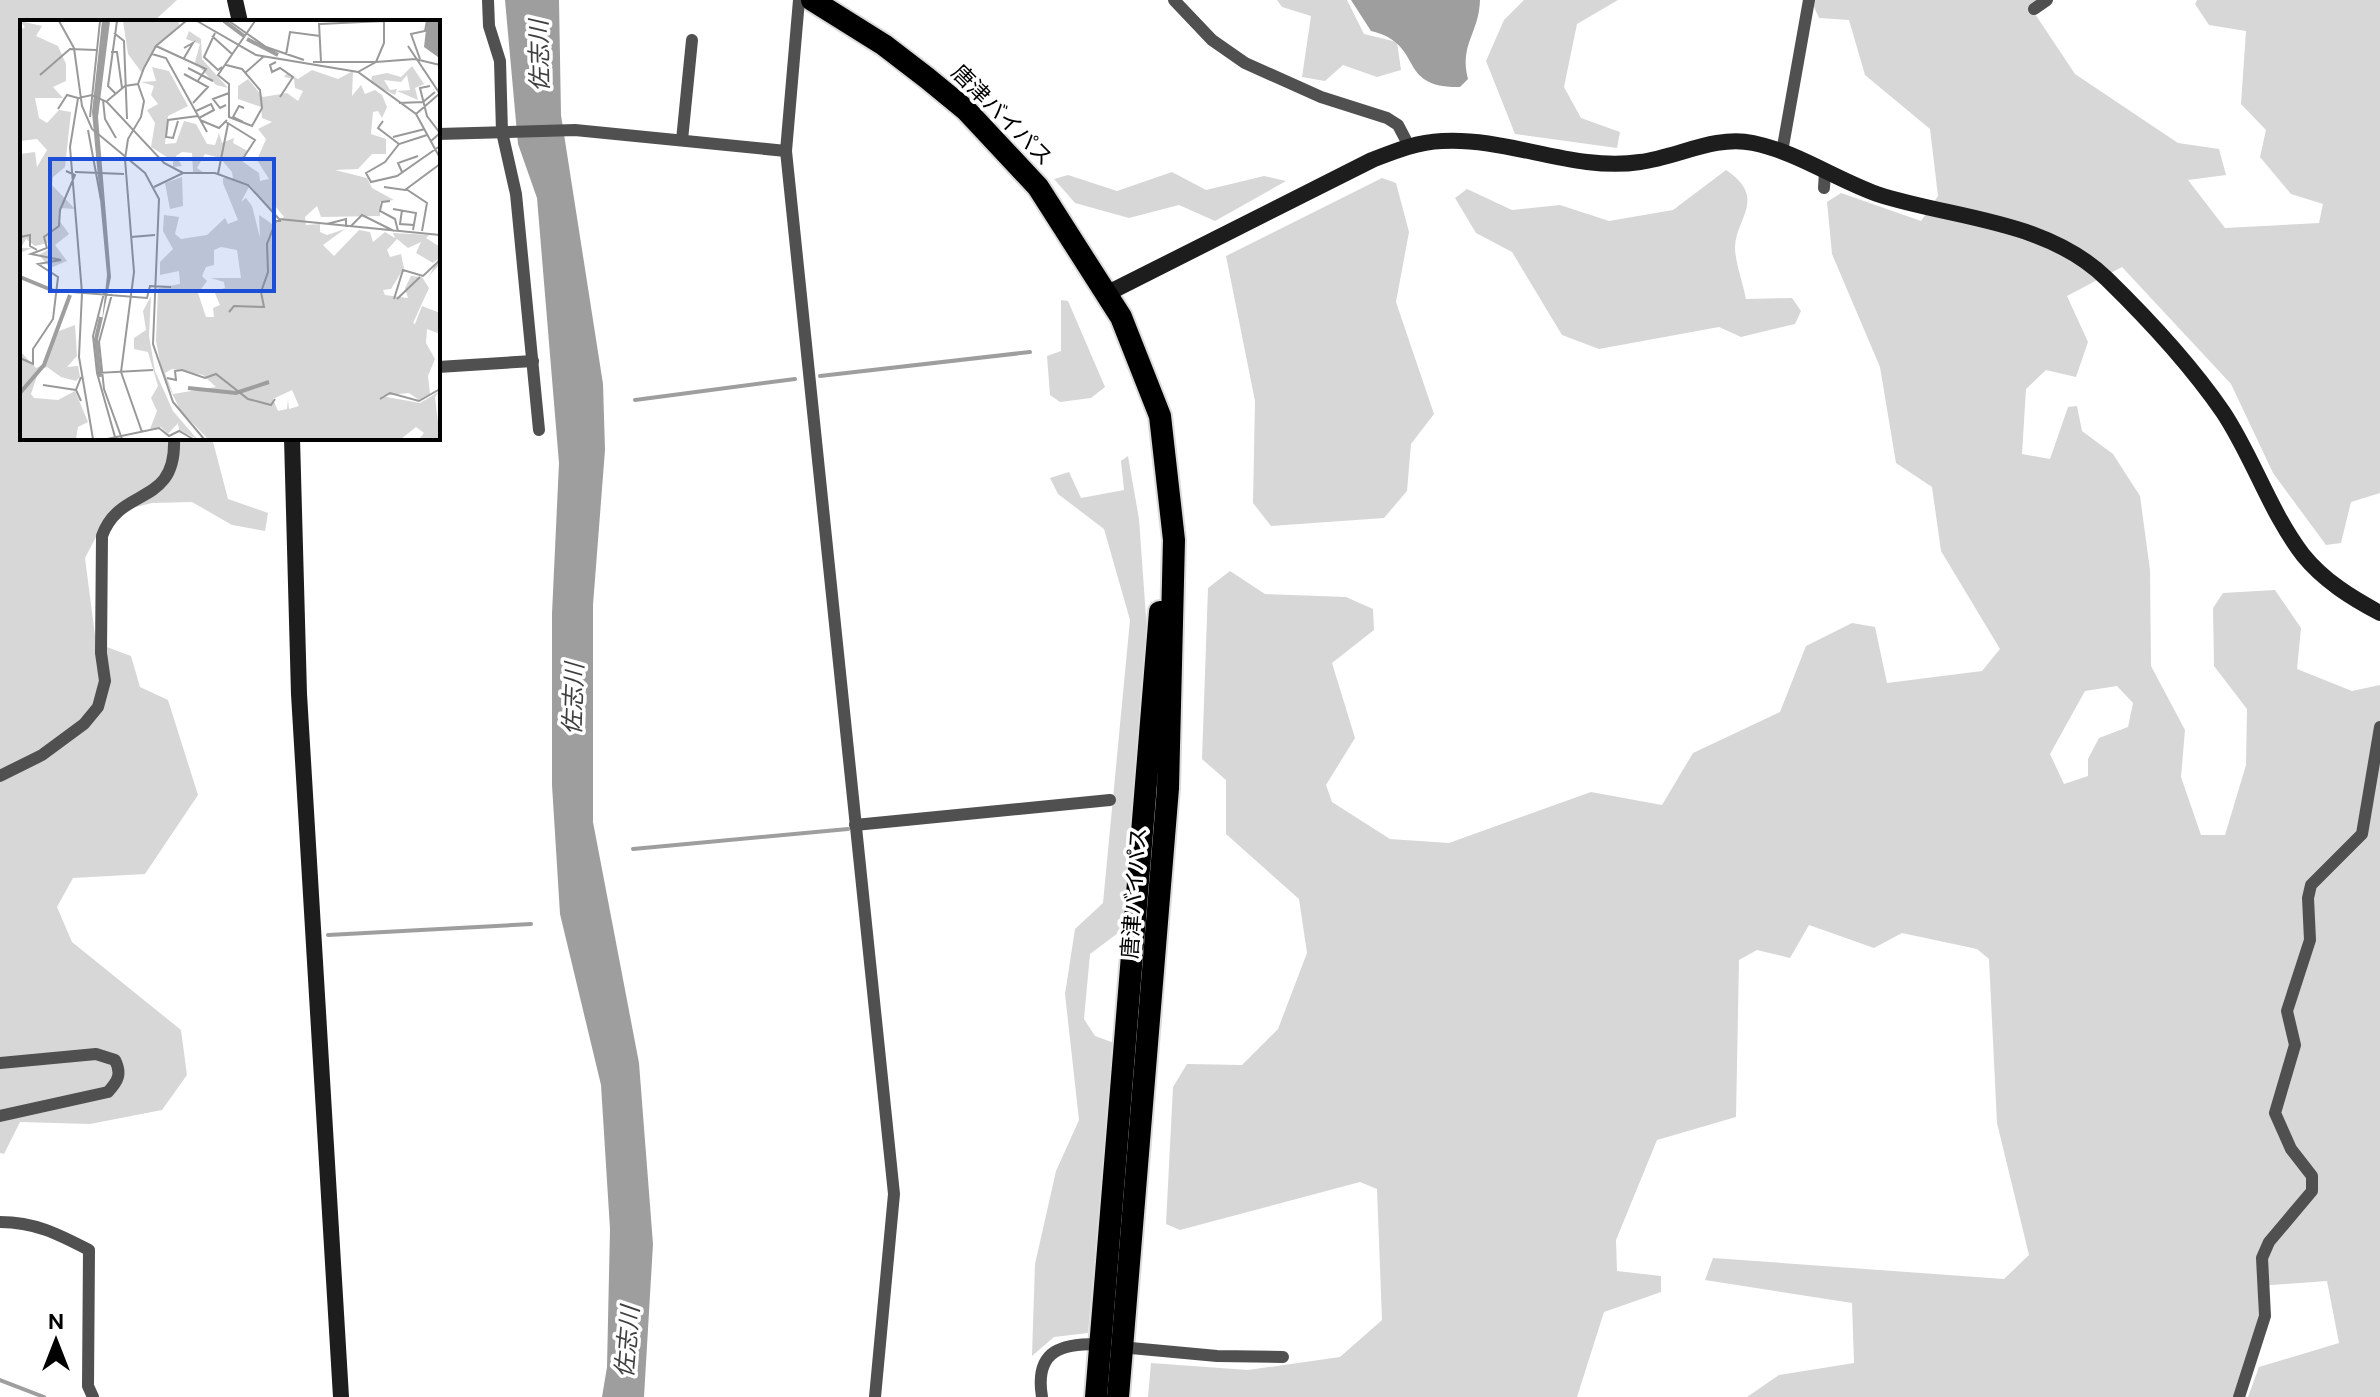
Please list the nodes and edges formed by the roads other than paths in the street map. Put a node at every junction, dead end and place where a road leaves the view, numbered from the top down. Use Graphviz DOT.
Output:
graph roads {
  1 [pos="235,0"];
  2 [pos="488,0"];
  3 [pos="799,0"];
  4 [pos="812,0"];
  5 [pos="1174,0"];
  6 [pos="1809,0"];
  7 [pos="2047,0"];
  8 [pos="2034,9"];
  9 [pos="240,20"];
  10 [pos="692,40"];
  11 [pos="502,132"];
  12 [pos="440,134"];
  13 [pos="682,140"];
  14 [pos="1409,146"];
  15 [pos="786,151"];
  16 [pos="1782,152"];
  17 [pos="1108,293"];
  18 [pos="533,361"];
  19 [pos="440,367"];
  20 [pos="539,430"];
  21 [pos="174,440"];
  22 [pos="292,440"];
  23 [pos="2380,613"];
  24 [pos="2380,727"];
  25 [pos="0,776"];
  26 [pos="1110,800"];
  27 [pos="855,825"];
  28 [pos="0,1063"];
  29 [pos="0,1116"];
  30 [pos="0,1222"];
  31 [pos="1112,1346"];
  32 [pos="1283,1357"];
  33 [pos="93,1397"];
  34 [pos="341,1397"];
  35 [pos="875,1397"];
  36 [pos="1042,1397"];
  37 [pos="1096,1397"];
  38 [pos="1118,1397"];
  39 [pos="2239,1397"];
  1 -- 9 [label="street"];
  2 -- 11 [label="street"];
  3 -- 15 [label="street"];
  4 -- 17 [label="highway, 唐津バイパス"];
  5 -- 14 [label="street"];
  6 -- 16 [label="street"];
  7 -- 8 [label="street"];
  10 -- 13 [label="street"];
  11 -- 12 [label="street"];
  11 -- 13 [label="street"];
  11 -- 18 [label="street"];
  13 -- 15 [label="street"];
  14 -- 16 [label="street"];
  14 -- 17 [label="street"];
  15 -- 27 [label="street"];
  16 -- 23 [label="street"];
  17 -- 31 [label="highway, 唐津バイパス"];
  18 -- 19 [label="street"];
  18 -- 20 [label="street"];
  21 -- 25 [label="street"];
  22 -- 34 [label="street"];
  24 -- 39 [label="street"];
  26 -- 27 [label="street"];
  27 -- 35 [label="street"];
  28 -- 29 [label="street"];
  30 -- 33 [label="street"];
  31 -- 32 [label="street"];
  31 -- 36 [label="street"];
  31 -- 37 [label="highway, 唐津バイパス"];
  31 -- 38 [label="highway, 唐津バイパス"];
}
